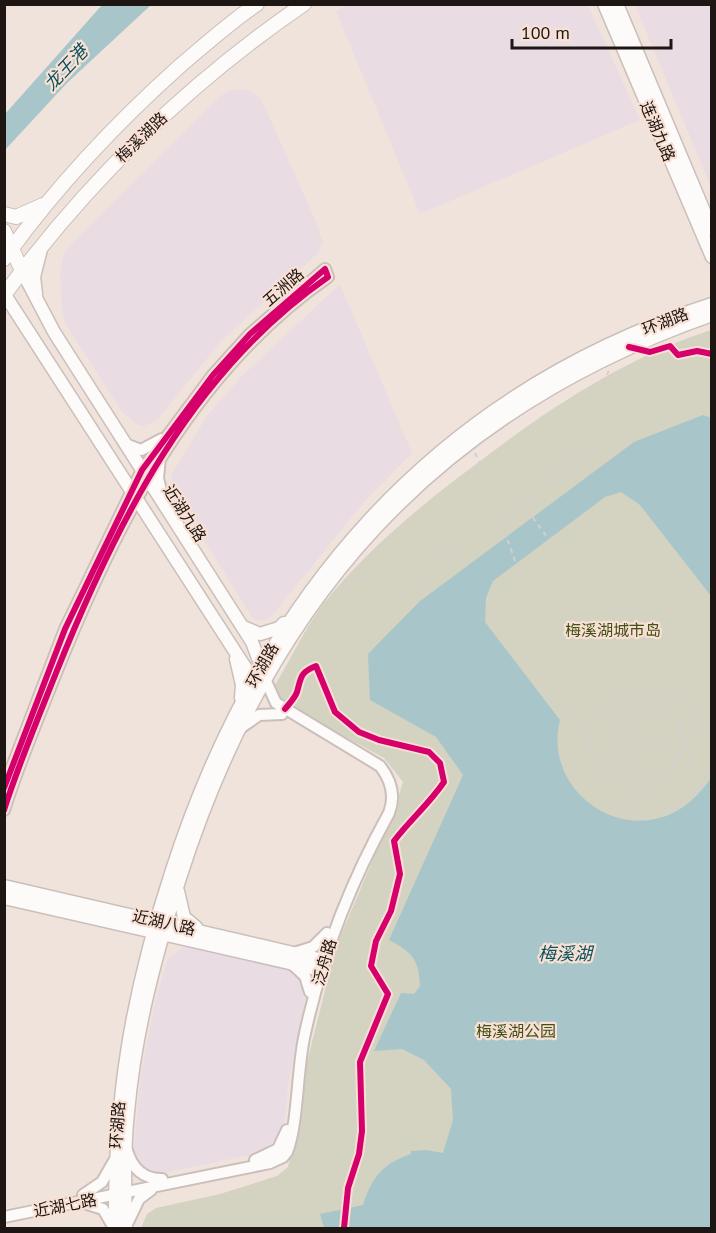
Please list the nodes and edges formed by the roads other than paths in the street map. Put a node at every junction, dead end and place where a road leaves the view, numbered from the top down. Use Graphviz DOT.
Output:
graph roads {
  1 [pos="257,4"];
  2 [pos="304,4"];
  3 [pos="604,4"];
  4 [pos="617,4"];
  5 [pos="52,198"];
  6 [pos="4,214"];
  7 [pos="711,230"];
  8 [pos="4,231"];
  9 [pos="42,244"];
  10 [pos="8,254"];
  11 [pos="711,257"];
  12 [pos="22,272"];
  13 [pos="5,295"];
  14 [pos="711,304"];
  15 [pos="42,312"];
  16 [pos="4,315"];
  17 [pos="711,315"];
  18 [pos="24,324"];
  19 [pos="169,433"];
  20 [pos="125,444"];
  21 [pos="161,455"];
  22 [pos="114,462"];
  23 [pos="144,474"];
  24 [pos="134,492"];
  25 [pos="166,508"];
  26 [pos="122,516"];
  27 [pos="152,520"];
  28 [pos="289,618"];
  29 [pos="242,627"];
  30 [pos="228,639"];
  31 [pos="262,676"];
  32 [pos="281,709"];
  33 [pos="237,712"];
  34 [pos="240,729"];
  35 [pos="4,788"];
  36 [pos="4,810"];
  37 [pos="172,887"];
  38 [pos="7,892"];
  39 [pos="125,919"];
  40 [pos="159,927"];
  41 [pos="202,931"];
  42 [pos="327,933"];
  43 [pos="192,940"];
  44 [pos="293,958"];
  45 [pos="150,962"];
  46 [pos="319,964"];
  47 [pos="310,992"];
  48 [pos="126,1143"];
  49 [pos="114,1157"];
  50 [pos="162,1182"];
  51 [pos="120,1191"];
  52 [pos="81,1199"];
  53 [pos="4,1211"];
  54 [pos="4,1217"];
  55 [pos="115,1228"];
  56 [pos="126,1228"];
  1 -- 5 [label="main road, 梅溪湖路"];
  2 -- 9 [label="main road, 梅溪湖路"];
  3 -- 11 [label="main road, 连湖九路"];
  4 -- 7 [label="main road, 连湖九路"];
  5 -- 6 [label="main road"];
  5 -- 10 [label="main road, 梅溪湖路"];
  8 -- 10 [label="main road"];
  9 -- 12 [label="main road, 梅溪湖路"];
  9 -- 15 [label="main road"];
  10 -- 12 [label="main road"];
  12 -- 13 [label="main road, 梅溪湖路"];
  12 -- 15 [label="main road, 近湖九路"];
  13 -- 18 [label="main road, 近湖九路"];
  14 -- 28 [label="main road, 环湖路"];
  15 -- 20 [label="main road, 近湖九路"];
  16 -- 18 [label="main road"];
  17 -- 31 [label="main road, 环湖路"];
  18 -- 22 [label="main road, 近湖九路"];
  19 -- 20 [label="street"];
  19 -- 21 [label="street, 五洲路"];
  19 -- 23 [label="street, 五洲路"];
  20 -- 23 [label="main road, 近湖九路"];
  21 -- 23 [label="street, 五洲路"];
  21 -- 25 [label="street"];
  22 -- 24 [label="main road, 近湖九路"];
  22 -- 26 [label="street"];
  23 -- 24 [label="street, 五洲路"];
  23 -- 25 [label="main road, 近湖九路"];
  24 -- 26 [label="street, 五洲路"];
  24 -- 27 [label="main road, 近湖九路"];
  25 -- 29 [label="main road, 近湖九路"];
  26 -- 27 [label="street"];
  26 -- 35 [label="street, 五洲路"];
  26 -- 36 [label="street, 五洲路"];
  27 -- 30 [label="main road, 近湖九路"];
  28 -- 29 [label="main road"];
  28 -- 31 [label="main road, 环湖路"];
  29 -- 31 [label="main road, 近湖九路"];
  30 -- 31 [label="main road, 近湖九路"];
  30 -- 33 [label="main road"];
  31 -- 32 [label="street"];
  31 -- 32 [label="street, 泛舟路"];
  31 -- 33 [label="main road, 环湖路"];
  31 -- 34 [label="main road, 环湖路"];
  32 -- 34 [label="street"];
  32 -- 42 [label="street, 泛舟路"];
  32 -- 46 [label="street, 泛舟路"];
  33 -- 37 [label="main road, 环湖路"];
  34 -- 37 [label="main road, 环湖路"];
  37 -- 39 [label="main road"];
  37 -- 40 [label="main road, 环湖路"];
  37 -- 41 [label="main road"];
  38 -- 39 [label="main road, 近湖八路"];
  39 -- 40 [label="main road, 近湖八路"];
  39 -- 45 [label="main road"];
  40 -- 41 [label="main road, 近湖八路"];
  40 -- 43 [label="main road, 近湖八路"];
  40 -- 45 [label="main road, 环湖路"];
  41 -- 44 [label="main road, 近湖八路"];
  42 -- 44 [label="street"];
  42 -- 46 [label="street, 泛舟路"];
  43 -- 44 [label="main road, 近湖八路"];
  43 -- 45 [label="main road"];
  44 -- 46 [label="main road, 近湖八路"];
  44 -- 47 [label="street"];
  45 -- 48 [label="main road, 环湖路"];
  45 -- 49 [label="main road, 环湖路"];
  46 -- 47 [label="street, 泛舟路"];
  46 -- 50 [label="street, 泛舟路"];
  47 -- 50 [label="street, 泛舟路"];
  48 -- 50 [label="street"];
  48 -- 51 [label="main road, 环湖路"];
  49 -- 51 [label="main road, 环湖路"];
  49 -- 52 [label="street"];
  50 -- 51 [label="street, 泛舟路"];
  50 -- 56 [label="street"];
  51 -- 52 [label="street, 近湖七路"];
  51 -- 55 [label="main road, 环湖路"];
  51 -- 56 [label="main road, 环湖路"];
  52 -- 53 [label="street, 近湖七路"];
  52 -- 54 [label="street, 近湖七路"];
  52 -- 55 [label="street"];
}
